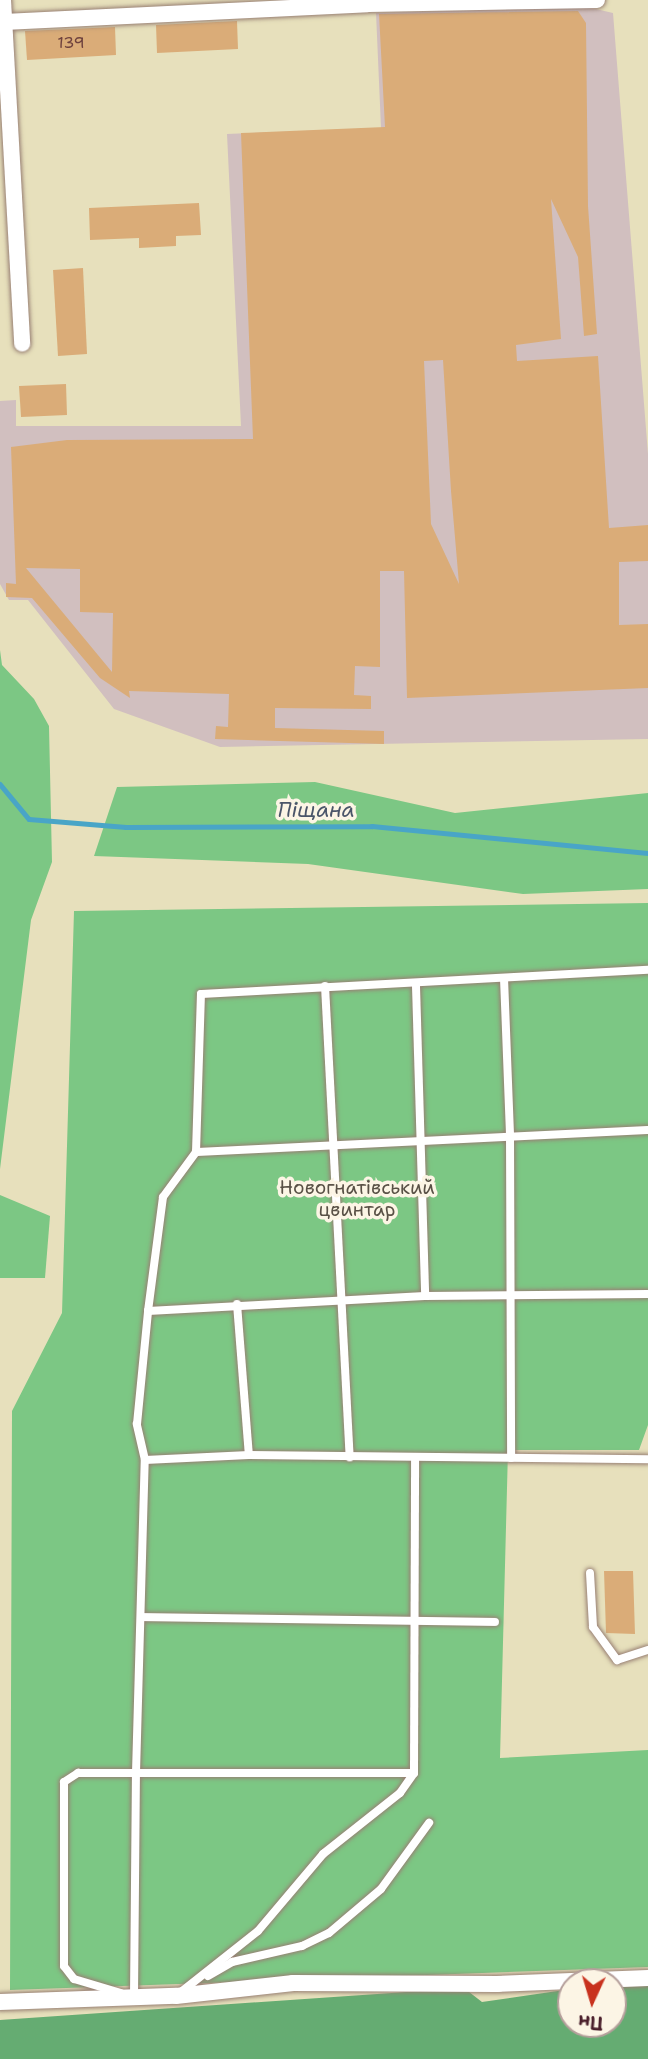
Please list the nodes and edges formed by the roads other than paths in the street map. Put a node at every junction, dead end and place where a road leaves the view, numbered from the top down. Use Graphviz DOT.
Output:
graph roads {
  1 [pos="3,0"];
  2 [pos="597,0"];
  3 [pos="4,22"];
  4 [pos="4,83"];
  5 [pos="22,343"];
  6 [pos="648,970"];
  7 [pos="504,978"];
  8 [pos="326,986"];
  9 [pos="416,986"];
  10 [pos="648,1130"];
  11 [pos="510,1135"];
  12 [pos="422,1138"];
  13 [pos="333,1147"];
  14 [pos="196,1152"];
  15 [pos="648,1294"];
  16 [pos="512,1295"];
  17 [pos="425,1296"];
  18 [pos="343,1301"];
  19 [pos="237,1304"];
  20 [pos="148,1311"];
  21 [pos="248,1455"];
  22 [pos="350,1457"];
  23 [pos="415,1458"];
  24 [pos="511,1458"];
  25 [pos="648,1459"];
  26 [pos="145,1460"];
  27 [pos="590,1573"];
  28 [pos="141,1617"];
  29 [pos="415,1618"];
  30 [pos="495,1622"];
  31 [pos="648,1650"];
  32 [pos="136,1773"];
  33 [pos="414,1773"];
  34 [pos="429,1823"];
  35 [pos="648,1978"];
  36 [pos="176,1996"];
  37 [pos="136,1997"];
  38 [pos="0,2002"];
  1 -- 3 [label="street"];
  2 -- 3 [label="street"];
  3 -- 4 [label="street"];
  4 -- 5 [label="street"];
  6 -- 7 [label="lane"];
  7 -- 9 [label="lane"];
  7 -- 11 [label="lane"];
  8 -- 9 [label="lane"];
  8 -- 13 [label="lane"];
  8 -- 14 [label="lane"];
  9 -- 12 [label="lane"];
  10 -- 11 [label="lane"];
  11 -- 12 [label="lane"];
  11 -- 16 [label="lane"];
  12 -- 13 [label="lane"];
  12 -- 17 [label="lane"];
  13 -- 14 [label="lane"];
  13 -- 18 [label="lane"];
  14 -- 20 [label="lane"];
  15 -- 16 [label="lane"];
  16 -- 17 [label="lane"];
  16 -- 24 [label="lane"];
  17 -- 18 [label="lane"];
  18 -- 19 [label="lane"];
  18 -- 22 [label="lane"];
  19 -- 20 [label="lane"];
  19 -- 21 [label="lane"];
  20 -- 26 [label="lane"];
  21 -- 22 [label="lane"];
  21 -- 26 [label="lane"];
  22 -- 23 [label="lane"];
  23 -- 24 [label="lane"];
  23 -- 29 [label="lane"];
  24 -- 25 [label="lane"];
  26 -- 28 [label="lane"];
  27 -- 31 [label="lane"];
  28 -- 29 [label="lane"];
  28 -- 32 [label="lane"];
  29 -- 30 [label="lane"];
  29 -- 33 [label="lane"];
  32 -- 33 [label="lane"];
  32 -- 37 [label="lane"];
  32 -- 37 [label="lane"];
  33 -- 36 [label="lane"];
  34 -- 36 [label="lane"];
  35 -- 36 [label="street"];
  36 -- 37 [label="street"];
  37 -- 38 [label="street"];
}
